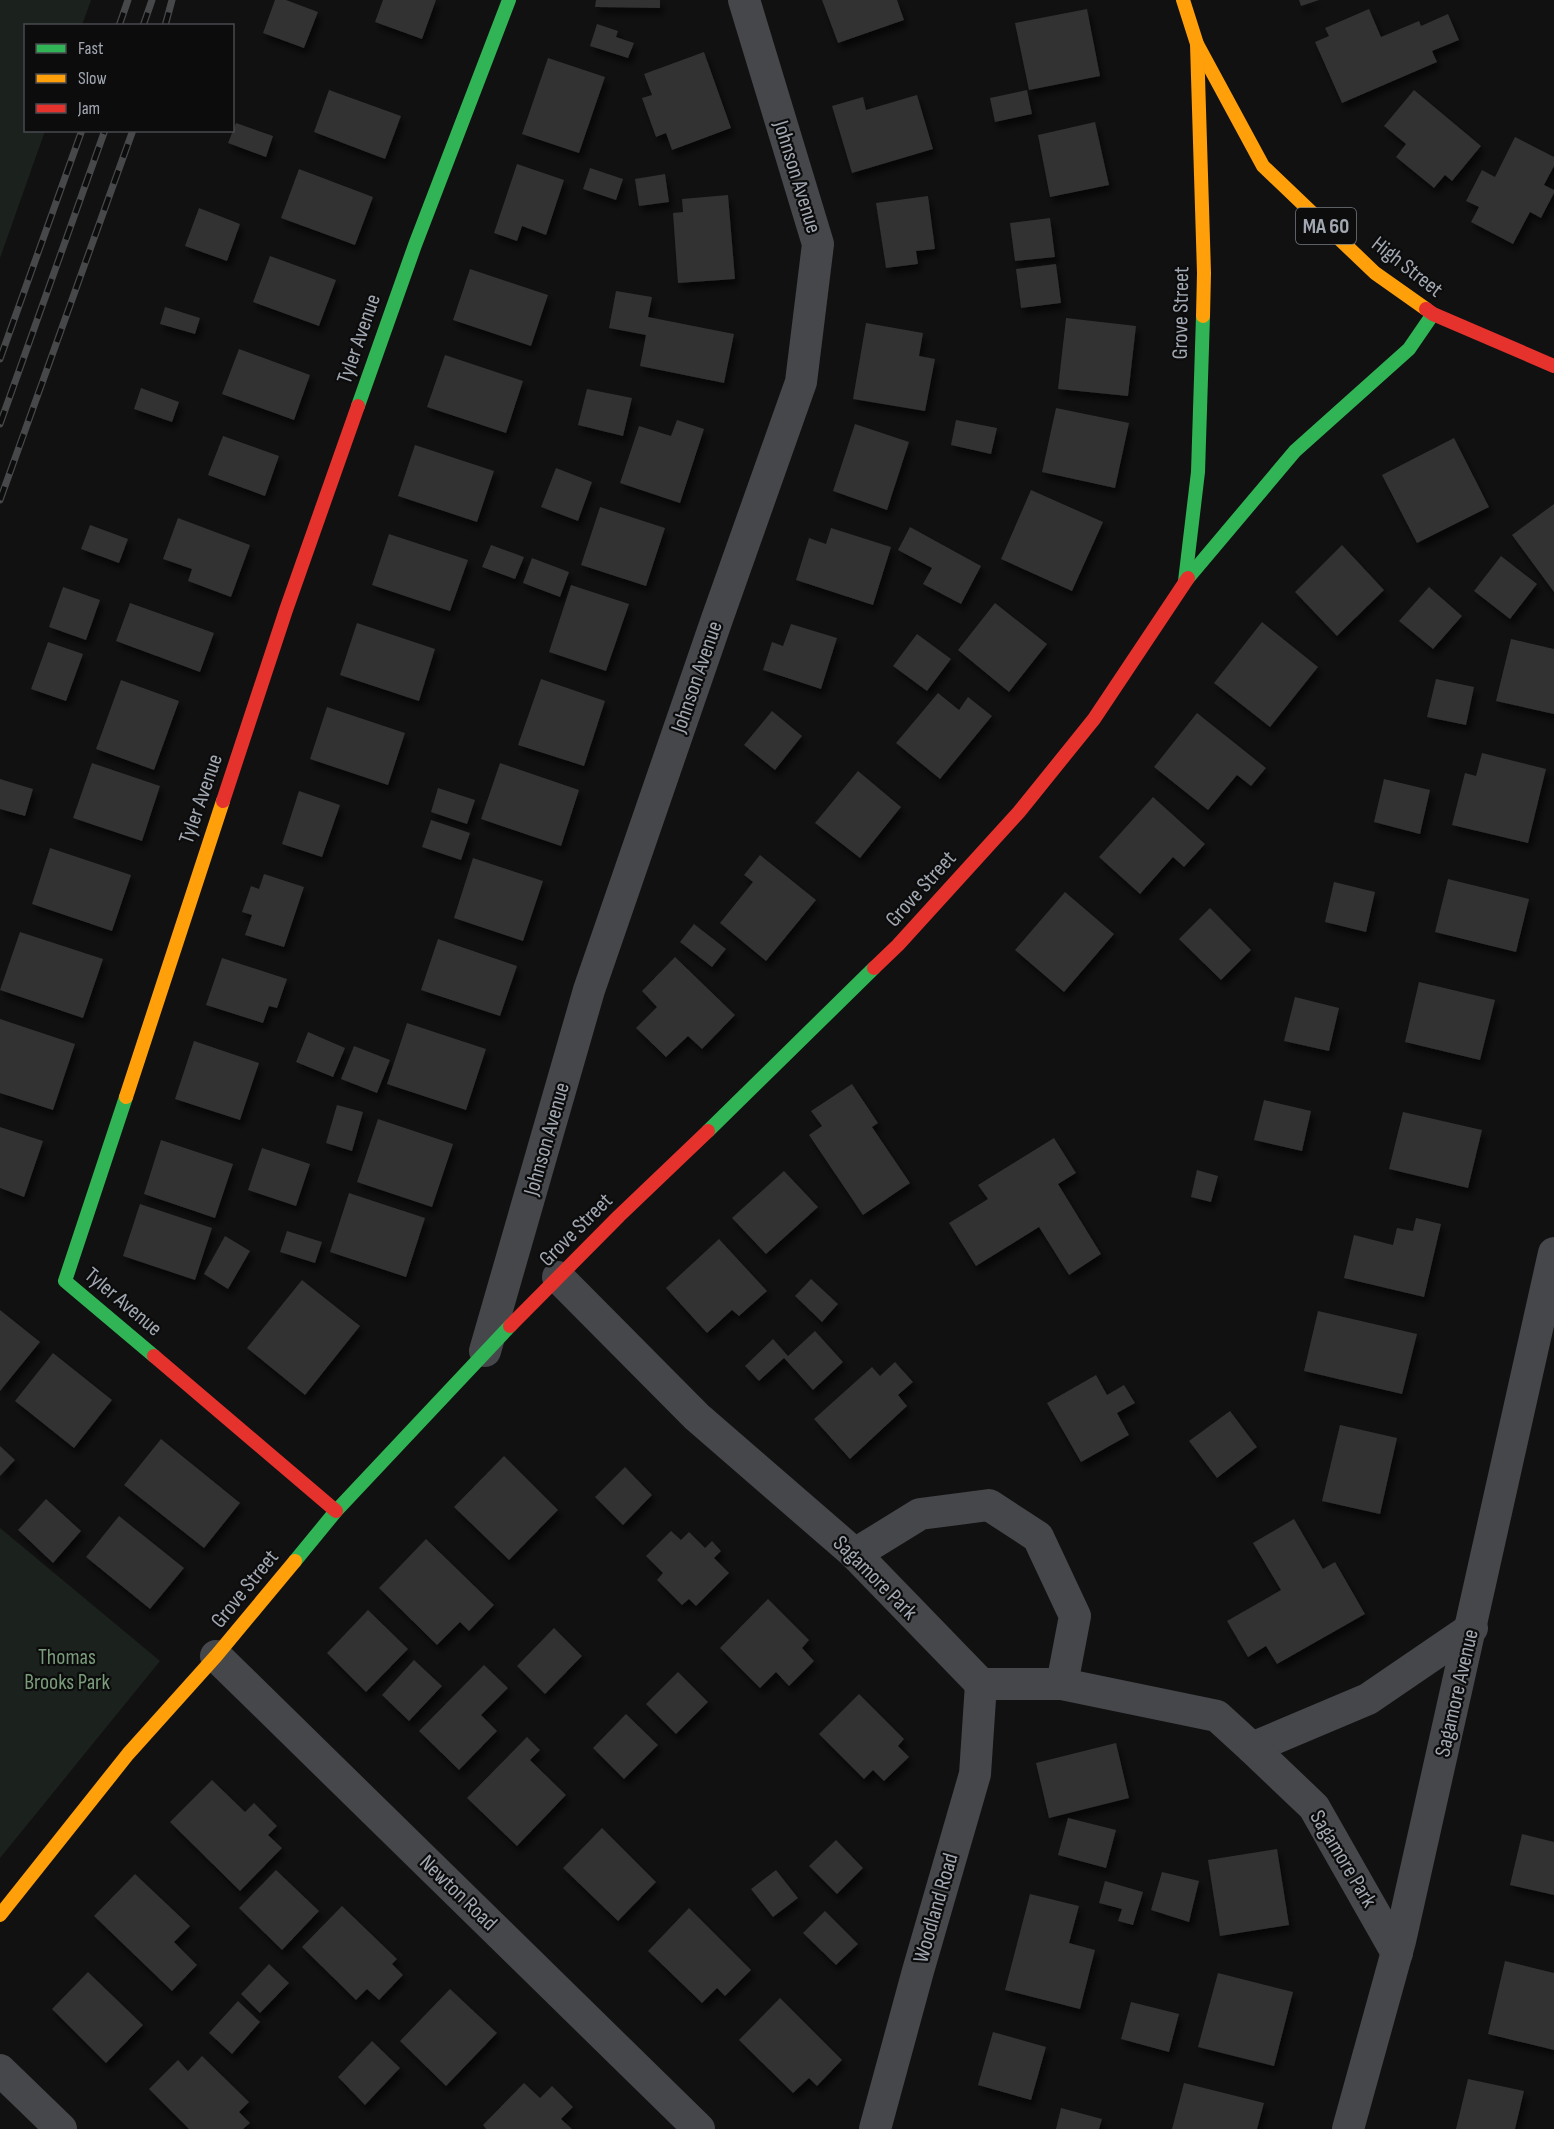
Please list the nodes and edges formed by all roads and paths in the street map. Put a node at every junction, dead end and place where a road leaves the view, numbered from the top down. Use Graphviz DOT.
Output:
graph roads {
  1 [pos="509,0"];
  2 [pos="744,0"];
  3 [pos="1183,0"];
  4 [pos="1197,44"];
  5 [pos="1433,314"];
  6 [pos="1554,366"];
  7 [pos="1185,581"];
  8 [pos="1554,1253"];
  9 [pos="558,1277"];
  10 [pos="486,1351"];
  11 [pos="336,1511"];
  12 [pos="855,1554"];
  13 [pos="1472,1629"];
  14 [pos="216,1656"];
  15 [pos="981,1684"];
  16 [pos="1062,1684"];
  17 [pos="1252,1748"];
  18 [pos="0,1915"];
  19 [pos="1397,1953"];
  20 [pos="0,2070"];
  21 [pos="61,2129"];
  22 [pos="699,2129"];
  23 [pos="875,2129"];
  24 [pos="1348,2129"];
  1 -- 11 [label="street, Tyler Avenue"];
  2 -- 10 [label="street, Johnson Avenue"];
  3 -- 4 [label="street, High Street / MA 60"];
  4 -- 5 [label="street, High Street / MA 60"];
  4 -- 7 [label="street, Grove Street"];
  5 -- 6 [label="street, High Street / MA 60"];
  5 -- 7 [label="street, Grove Street"];
  7 -- 9 [label="street, Grove Street"];
  8 -- 13 [label="street, Sagamore Avenue"];
  9 -- 10 [label="street, Grove Street"];
  9 -- 12 [label="street, Sagamore Park"];
  10 -- 11 [label="street, Grove Street"];
  11 -- 14 [label="street, Grove Street"];
  12 -- 15 [label="street, Sagamore Park"];
  12 -- 16 [label="street"];
  13 -- 17 [label="street"];
  13 -- 19 [label="street, Sagamore Avenue"];
  14 -- 18 [label="street, Grove Street"];
  14 -- 22 [label="street, Newton Road"];
  15 -- 16 [label="street, Sagamore Park"];
  15 -- 23 [label="street, Woodland Road"];
  16 -- 17 [label="street, Sagamore Park"];
  17 -- 19 [label="street, Sagamore Park"];
  19 -- 24 [label="street, Sagamore Avenue"];
  20 -- 21 [label="street"];
}
